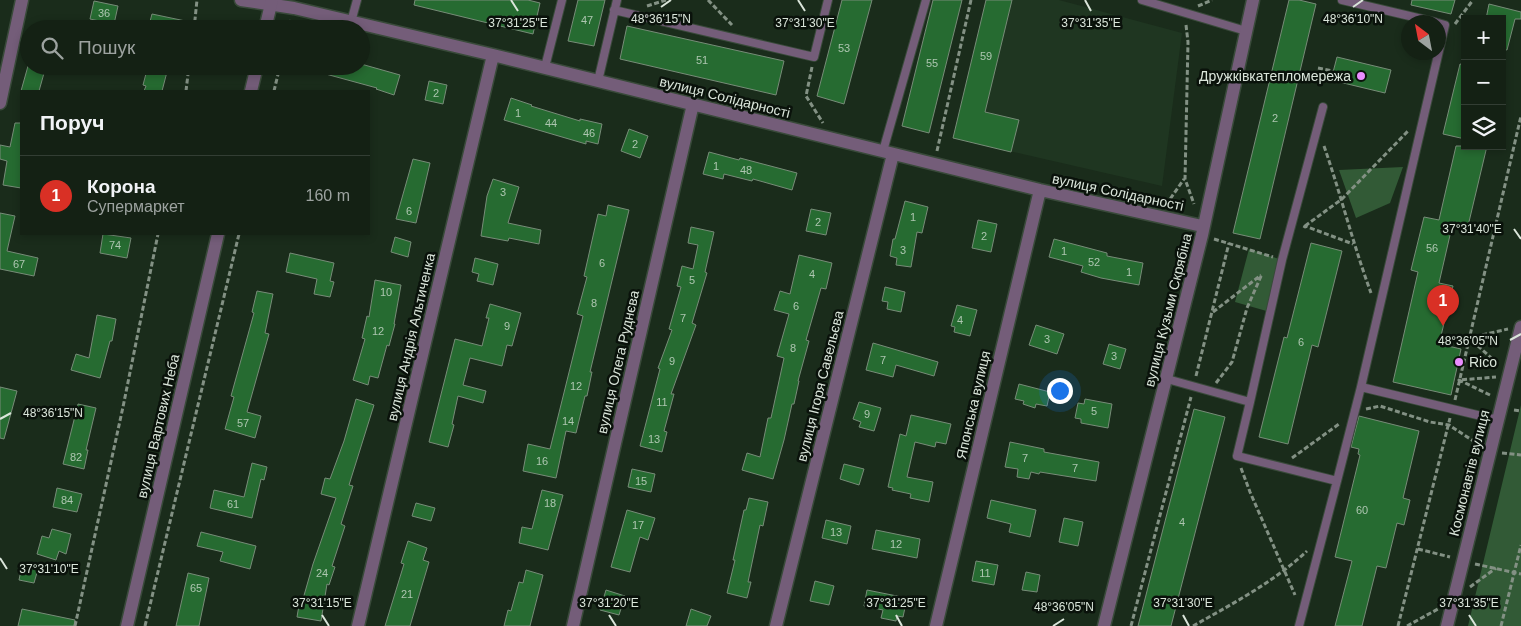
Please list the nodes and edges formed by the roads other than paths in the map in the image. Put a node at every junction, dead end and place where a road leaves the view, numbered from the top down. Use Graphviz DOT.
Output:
graph roads {
  1 [pos="22,0"];
  2 [pos="240,0"];
  3 [pos="357,0"];
  4 [pos="562,0"];
  5 [pos="617,0"];
  6 [pos="828,0"];
  7 [pos="926,0"];
  8 [pos="1142,0"];
  9 [pos="1253,0"];
  10 [pos="1342,0"];
  11 [pos="272,2"];
  12 [pos="614,10"];
  13 [pos="1404,15"];
  14 [pos="267,20"];
  15 [pos="343,20"];
  16 [pos="352,20"];
  17 [pos="370,26"];
  18 [pos="1246,30"];
  19 [pos="493,55"];
  20 [pos="1437,60"];
  21 [pos="545,67"];
  22 [pos="255,75"];
  23 [pos="598,80"];
  24 [pos="251,90"];
  25 [pos="0,103"];
  26 [pos="693,104"];
  27 [pos="1323,107"];
  28 [pos="888,152"];
  29 [pos="1040,190"];
  30 [pos="1202,226"];
  31 [pos="218,235"];
  32 [pos="1517,328"];
  33 [pos="1167,379"];
  34 [pos="1361,387"];
  35 [pos="1250,402"];
  36 [pos="1498,420"];
  37 [pos="1337,481"];
  38 [pos="127,626"];
  39 [pos="358,626"];
  40 [pos="572,626"];
  41 [pos="776,626"];
  42 [pos="936,626"];
  43 [pos="1104,626"];
  44 [pos="1299,626"];
  45 [pos="1447,626"];
  1 -- 25 [label="street"];
  2 -- 11 [label="street, вулиця Солідарності"];
  3 -- 16 [label="lane"];
  4 -- 21 [label="lane"];
  5 -- 12 [label="lane"];
  6 -- 12 [label="lane"];
  7 -- 28 [label="lane"];
  8 -- 18 [label="lane"];
  9 -- 18 [label="street, вулиця Кузьми Скрябіна"];
  10 -- 13 [label="lane"];
  11 -- 14 [label="street"];
  11 -- 15 [label="street, вулиця Солідарності"];
  12 -- 23 [label="lane"];
  17 -- 19 [label="street, вулиця Солідарності"];
  18 -- 33 [label="street, вулиця Кузьми Скрябіна"];
  19 -- 21 [label="street, вулиця Солідарності"];
  19 -- 39 [label="street, вулиця Андрія Альтиченка"];
  20 -- 34 [label="lane"];
  21 -- 23 [label="street, вулиця Солідарності"];
  22 -- 24 [label="street"];
  23 -- 26 [label="street, вулиця Солідарності"];
  26 -- 28 [label="street, вулиця Солідарності"];
  26 -- 40 [label="street, вулиця Олега Руднєва"];
  27 -- 35 [label="lane"];
  28 -- 29 [label="street, вулиця Солідарності"];
  28 -- 41 [label="street, вулиця Ігоря Савельєва"];
  29 -- 30 [label="street, вулиця Солідарності"];
  29 -- 42 [label="street, Японська вулиця"];
  31 -- 38 [label="street, вулиця Вартових Неба"];
  32 -- 36 [label="street, Космонавтів вулиця"];
  33 -- 35 [label="lane"];
  33 -- 43 [label="street, вулиця Кузьми Скрябіна"];
  34 -- 36 [label="lane"];
  34 -- 37 [label="lane"];
  35 -- 37 [label="lane"];
  36 -- 45 [label="street, Космонавтів вулиця"];
  37 -- 44 [label="lane"];
}
